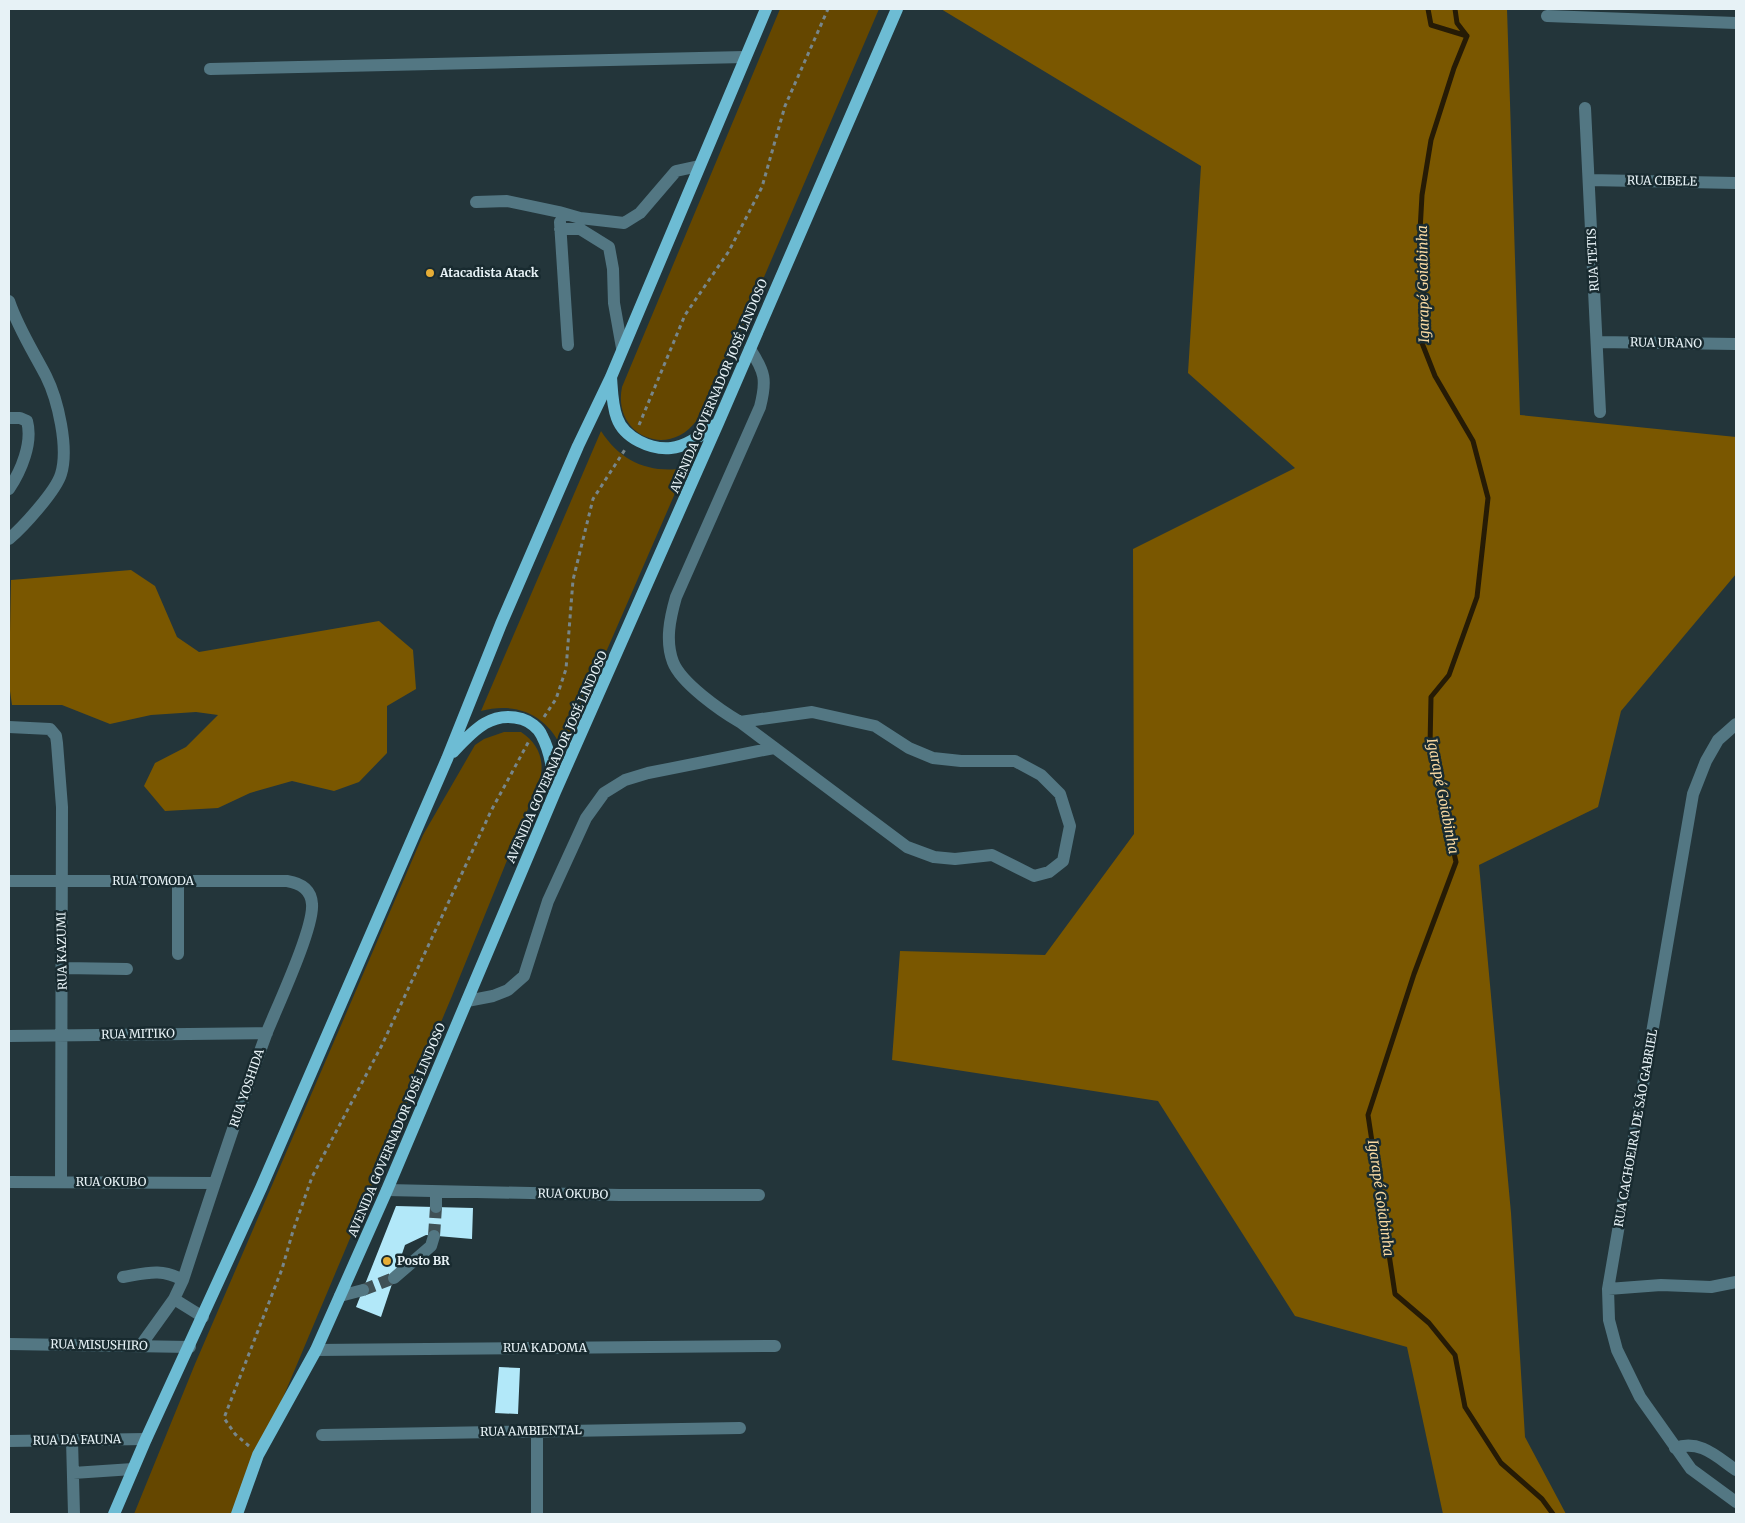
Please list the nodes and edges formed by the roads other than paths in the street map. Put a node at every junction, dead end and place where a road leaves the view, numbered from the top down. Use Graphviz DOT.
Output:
graph roads {
  1 [pos="766,9"];
  2 [pos="897,9"];
  3 [pos="1547,16"];
  4 [pos="1736,23"];
  5 [pos="745,57"];
  6 [pos="210,69"];
  7 [pos="1585,108"];
  8 [pos="700,166"];
  9 [pos="1589,180"];
  10 [pos="1736,183"];
  11 [pos="476,202"];
  12 [pos="559,212"];
  13 [pos="560,229"];
  14 [pos="9,301"];
  15 [pos="1596,342"];
  16 [pos="1736,344"];
  17 [pos="568,345"];
  18 [pos="622,348"];
  19 [pos="750,349"];
  20 [pos="611,376"];
  21 [pos="1600,412"];
  22 [pos="9,418"];
  23 [pos="718,423"];
  24 [pos="9,489"];
  25 [pos="9,539"];
  26 [pos="740,722"];
  27 [pos="1736,724"];
  28 [pos="9,727"];
  29 [pos="774,748"];
  30 [pos="447,759"];
  31 [pos="555,792"];
  32 [pos="9,881"];
  33 [pos="62,881"];
  34 [pos="178,881"];
  35 [pos="297,883"];
  36 [pos="178,954"];
  37 [pos="63,968"];
  38 [pos="127,969"];
  39 [pos="467,1001"];
  40 [pos="267,1033"];
  41 [pos="63,1035"];
  42 [pos="9,1036"];
  43 [pos="9,1182"];
  44 [pos="61,1182"];
  45 [pos="214,1183"];
  46 [pos="387,1190"];
  47 [pos="436,1192"];
  48 [pos="759,1195"];
  49 [pos="436,1207"];
  50 [pos="434,1236"];
  51 [pos="123,1277"];
  52 [pos="394,1278"];
  53 [pos="182,1280"];
  54 [pos="1736,1282"];
  55 [pos="1608,1289"];
  56 [pos="363,1290"];
  57 [pos="340,1296"];
  58 [pos="174,1299"];
  59 [pos="203,1317"];
  60 [pos="9,1344"];
  61 [pos="141,1344"];
  62 [pos="775,1346"];
  63 [pos="190,1347"];
  64 [pos="316,1350"];
  65 [pos="740,1428"];
  66 [pos="537,1431"];
  67 [pos="322,1435"];
  68 [pos="146,1439"];
  69 [pos="72,1440"];
  70 [pos="9,1441"];
  71 [pos="1675,1448"];
  72 [pos="133,1470"];
  73 [pos="1736,1470"];
  74 [pos="73,1473"];
  75 [pos="1736,1502"];
  76 [pos="74,1514"];
  77 [pos="114,1514"];
  78 [pos="237,1514"];
  79 [pos="537,1514"];
  1 -- 5 [label="main road"];
  2 -- 19 [label="main road, AVENIDA GOVERNADOR JOSÉ LINDOSO"];
  3 -- 4 [label="street"];
  5 -- 6 [label="street"];
  5 -- 8 [label="main road"];
  7 -- 9 [label="street, RUA TETIS"];
  8 -- 12 [label="street"];
  8 -- 18 [label="main road"];
  9 -- 10 [label="street, RUA CIBELE"];
  9 -- 15 [label="street, RUA TETIS"];
  11 -- 12 [label="street"];
  12 -- 13 [label="street"];
  13 -- 17 [label="street"];
  13 -- 18 [label="street"];
  14 -- 25 [label="street"];
  15 -- 16 [label="street, RUA URANO"];
  15 -- 21 [label="street, RUA TETIS"];
  18 -- 20 [label="main road"];
  19 -- 23 [label="main road, AVENIDA GOVERNADOR JOSÉ LINDOSO"];
  19 -- 26 [label="street"];
  20 -- 23 [label="main road"];
  20 -- 30 [label="main road"];
  22 -- 24 [label="street"];
  23 -- 31 [label="main road, AVENIDA GOVERNADOR JOSÉ LINDOSO"];
  26 -- 29 [label="street"];
  26 -- 29 [label="street"];
  27 -- 55 [label="street, RUA CACHOEIRA DE SÃO GABRIEL"];
  28 -- 33 [label="street, RUA KAZUMI"];
  29 -- 39 [label="street"];
  30 -- 31 [label="main road"];
  30 -- 59 [label="main road"];
  31 -- 39 [label="main road, AVENIDA GOVERNADOR JOSÉ LINDOSO"];
  32 -- 33 [label="street, RUA TOMODA"];
  33 -- 34 [label="street, RUA TOMODA"];
  33 -- 37 [label="street, RUA KAZUMI"];
  34 -- 35 [label="street, RUA TOMODA"];
  34 -- 36 [label="street"];
  35 -- 40 [label="street, RUA YOSHIDA"];
  37 -- 38 [label="street"];
  37 -- 41 [label="street, RUA KAZUMI"];
  39 -- 46 [label="main road, AVENIDA GOVERNADOR JOSÉ LINDOSO"];
  40 -- 41 [label="street, RUA MITIKO"];
  40 -- 45 [label="street, RUA YOSHIDA"];
  41 -- 42 [label="street, RUA MITIKO"];
  41 -- 44 [label="street, RUA KAZUMI"];
  43 -- 44 [label="street, RUA OKUBO"];
  44 -- 45 [label="street, RUA OKUBO"];
  45 -- 53 [label="street, RUA YOSHIDA"];
  46 -- 47 [label="street, RUA OKUBO"];
  46 -- 57 [label="main road, AVENIDA GOVERNADOR JOSÉ LINDOSO"];
  47 -- 48 [label="street, RUA OKUBO"];
  47 -- 49 [label="street"];
  50 -- 52 [label="street"];
  51 -- 53 [label="street"];
  53 -- 58 [label="street, RUA YOSHIDA"];
  54 -- 55 [label="street"];
  55 -- 71 [label="street, RUA CACHOEIRA DE SÃO GABRIEL"];
  56 -- 57 [label="street"];
  57 -- 64 [label="main road, AVENIDA GOVERNADOR JOSÉ LINDOSO"];
  58 -- 59 [label="street"];
  58 -- 61 [label="street, RUA YOSHIDA"];
  59 -- 63 [label="main road"];
  60 -- 61 [label="street, RUA MISUSHIRO"];
  61 -- 63 [label="street, RUA MISUSHIRO"];
  62 -- 64 [label="street, RUA KADOMA"];
  63 -- 68 [label="main road"];
  64 -- 78 [label="main road, AVENIDA GOVERNADOR JOSÉ LINDOSO"];
  65 -- 66 [label="street, RUA AMBIENTAL"];
  66 -- 67 [label="street, RUA AMBIENTAL"];
  66 -- 79 [label="street"];
  68 -- 69 [label="street, RUA DA FAUNA"];
  68 -- 72 [label="main road"];
  69 -- 70 [label="street, RUA DA FAUNA"];
  69 -- 74 [label="street"];
  71 -- 73 [label="street"];
  71 -- 75 [label="street, RUA CACHOEIRA DE SÃO GABRIEL"];
  72 -- 74 [label="street"];
  72 -- 77 [label="main road"];
  74 -- 76 [label="street"];
}
